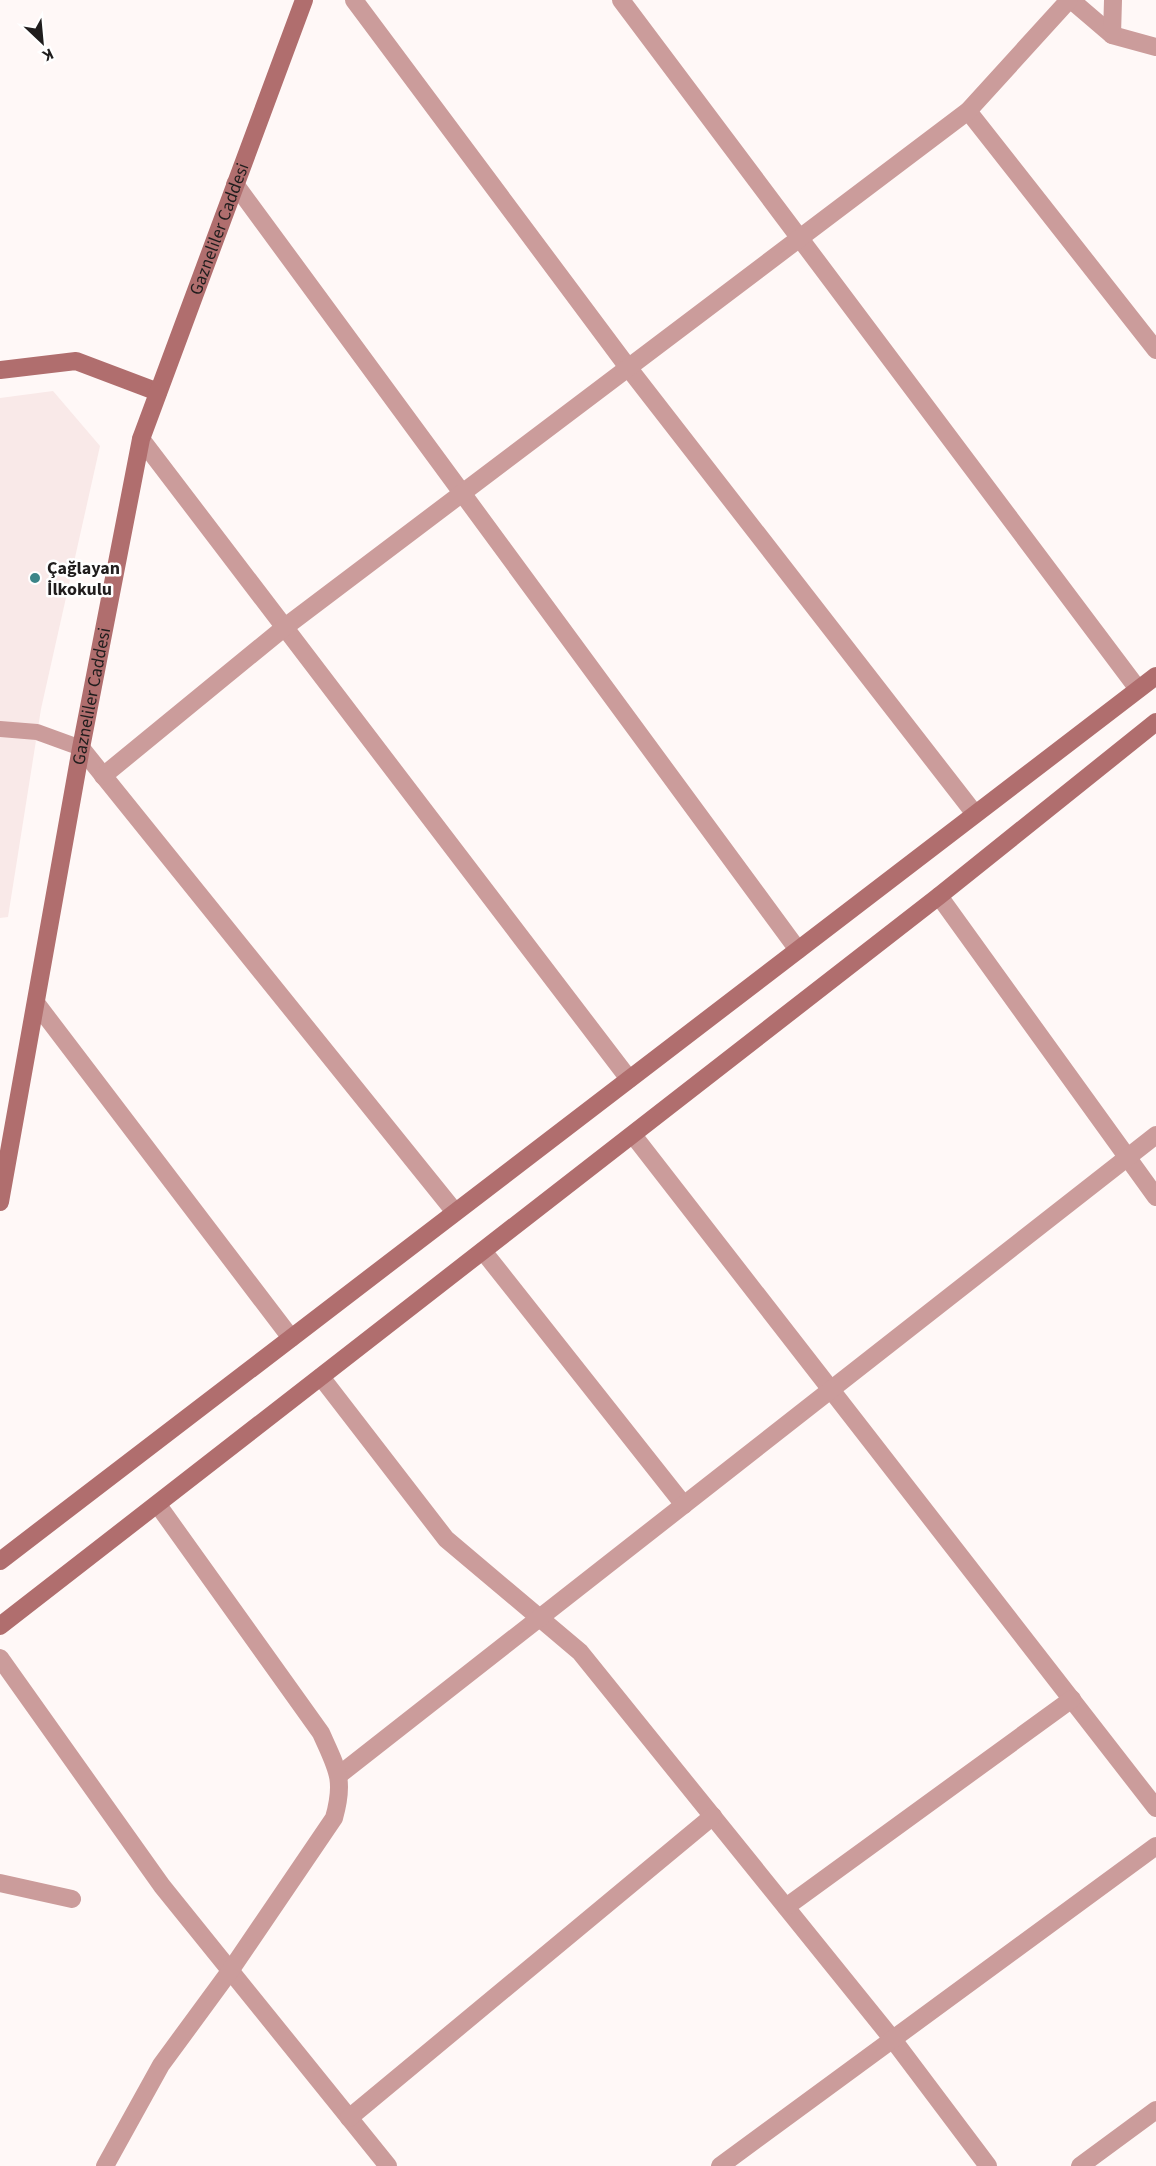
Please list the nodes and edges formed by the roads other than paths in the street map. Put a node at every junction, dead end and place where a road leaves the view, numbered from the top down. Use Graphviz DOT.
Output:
graph roads {
  1 [pos="304,0"];
  2 [pos="354,0"];
  3 [pos="621,0"];
  4 [pos="1070,0"];
  5 [pos="1113,0"];
  6 [pos="1112,35"];
  7 [pos="1156,47"];
  8 [pos="968,111"];
  9 [pos="235,184"];
  10 [pos="800,237"];
  11 [pos="1156,350"];
  12 [pos="627,366"];
  13 [pos="0,370"];
  14 [pos="158,392"];
  15 [pos="141,439"];
  16 [pos="462,494"];
  17 [pos="285,627"];
  18 [pos="1156,676"];
  19 [pos="1138,689"];
  20 [pos="1156,722"];
  21 [pos="0,729"];
  22 [pos="81,748"];
  23 [pos="103,776"];
  24 [pos="975,814"];
  25 [pos="939,896"];
  26 [pos="798,950"];
  27 [pos="36,1003"];
  28 [pos="629,1079"];
  29 [pos="633,1135"];
  30 [pos="1156,1135"];
  31 [pos="1127,1157"];
  32 [pos="1156,1197"];
  33 [pos="0,1202"];
  34 [pos="455,1212"];
  35 [pos="483,1251"];
  36 [pos="291,1338"];
  37 [pos="321,1377"];
  38 [pos="833,1389"];
  39 [pos="158,1505"];
  40 [pos="684,1505"];
  41 [pos="0,1561"];
  42 [pos="539,1619"];
  43 [pos="0,1626"];
  44 [pos="0,1658"];
  45 [pos="1072,1699"];
  46 [pos="339,1775"];
  47 [pos="1156,1808"];
  48 [pos="712,1816"];
  49 [pos="1156,1846"];
  50 [pos="0,1883"];
  51 [pos="72,1899"];
  52 [pos="786,1907"];
  53 [pos="230,1971"];
  54 [pos="894,2041"];
  55 [pos="1156,2110"];
  56 [pos="349,2118"];
  57 [pos="105,2166"];
  58 [pos="388,2166"];
  59 [pos="720,2166"];
  60 [pos="988,2166"];
  61 [pos="1080,2166"];
  1 -- 9 [label="street, Gazneliler Caddesi"];
  2 -- 12 [label="street"];
  3 -- 10 [label="street"];
  4 -- 6 [label="street"];
  4 -- 8 [label="street"];
  5 -- 6 [label="street"];
  6 -- 7 [label="street"];
  8 -- 10 [label="street"];
  8 -- 11 [label="street"];
  9 -- 14 [label="street, Gazneliler Caddesi"];
  9 -- 16 [label="street"];
  10 -- 12 [label="street"];
  10 -- 19 [label="street"];
  12 -- 16 [label="street"];
  12 -- 24 [label="street"];
  13 -- 14 [label="street"];
  14 -- 15 [label="street, Gazneliler Caddesi"];
  15 -- 17 [label="street"];
  15 -- 22 [label="street, Gazneliler Caddesi"];
  16 -- 17 [label="street"];
  16 -- 26 [label="street"];
  17 -- 23 [label="street"];
  17 -- 28 [label="street"];
  18 -- 19 [label="street"];
  19 -- 24 [label="street"];
  20 -- 25 [label="street"];
  21 -- 22 [label="lane"];
  22 -- 23 [label="street"];
  22 -- 27 [label="street, Gazneliler Caddesi"];
  23 -- 34 [label="street"];
  24 -- 26 [label="street"];
  25 -- 29 [label="street"];
  25 -- 31 [label="street"];
  26 -- 28 [label="street"];
  27 -- 33 [label="street, Gazneliler Caddesi"];
  27 -- 36 [label="street"];
  28 -- 34 [label="street"];
  29 -- 35 [label="street"];
  29 -- 38 [label="street"];
  30 -- 31 [label="street"];
  31 -- 32 [label="street"];
  31 -- 38 [label="street"];
  34 -- 36 [label="street"];
  35 -- 37 [label="street"];
  35 -- 40 [label="street"];
  36 -- 41 [label="street"];
  37 -- 39 [label="street"];
  37 -- 42 [label="street"];
  38 -- 40 [label="street"];
  38 -- 45 [label="street"];
  39 -- 43 [label="street"];
  39 -- 46 [label="street"];
  40 -- 42 [label="street"];
  42 -- 46 [label="street"];
  42 -- 48 [label="street"];
  44 -- 53 [label="street"];
  45 -- 47 [label="street"];
  45 -- 52 [label="street"];
  46 -- 53 [label="street"];
  48 -- 52 [label="street"];
  48 -- 56 [label="street"];
  49 -- 54 [label="street"];
  50 -- 51 [label="street"];
  52 -- 54 [label="street"];
  53 -- 56 [label="street"];
  53 -- 57 [label="street"];
  54 -- 59 [label="street"];
  54 -- 60 [label="street"];
  55 -- 61 [label="street"];
  56 -- 58 [label="street"];
}
